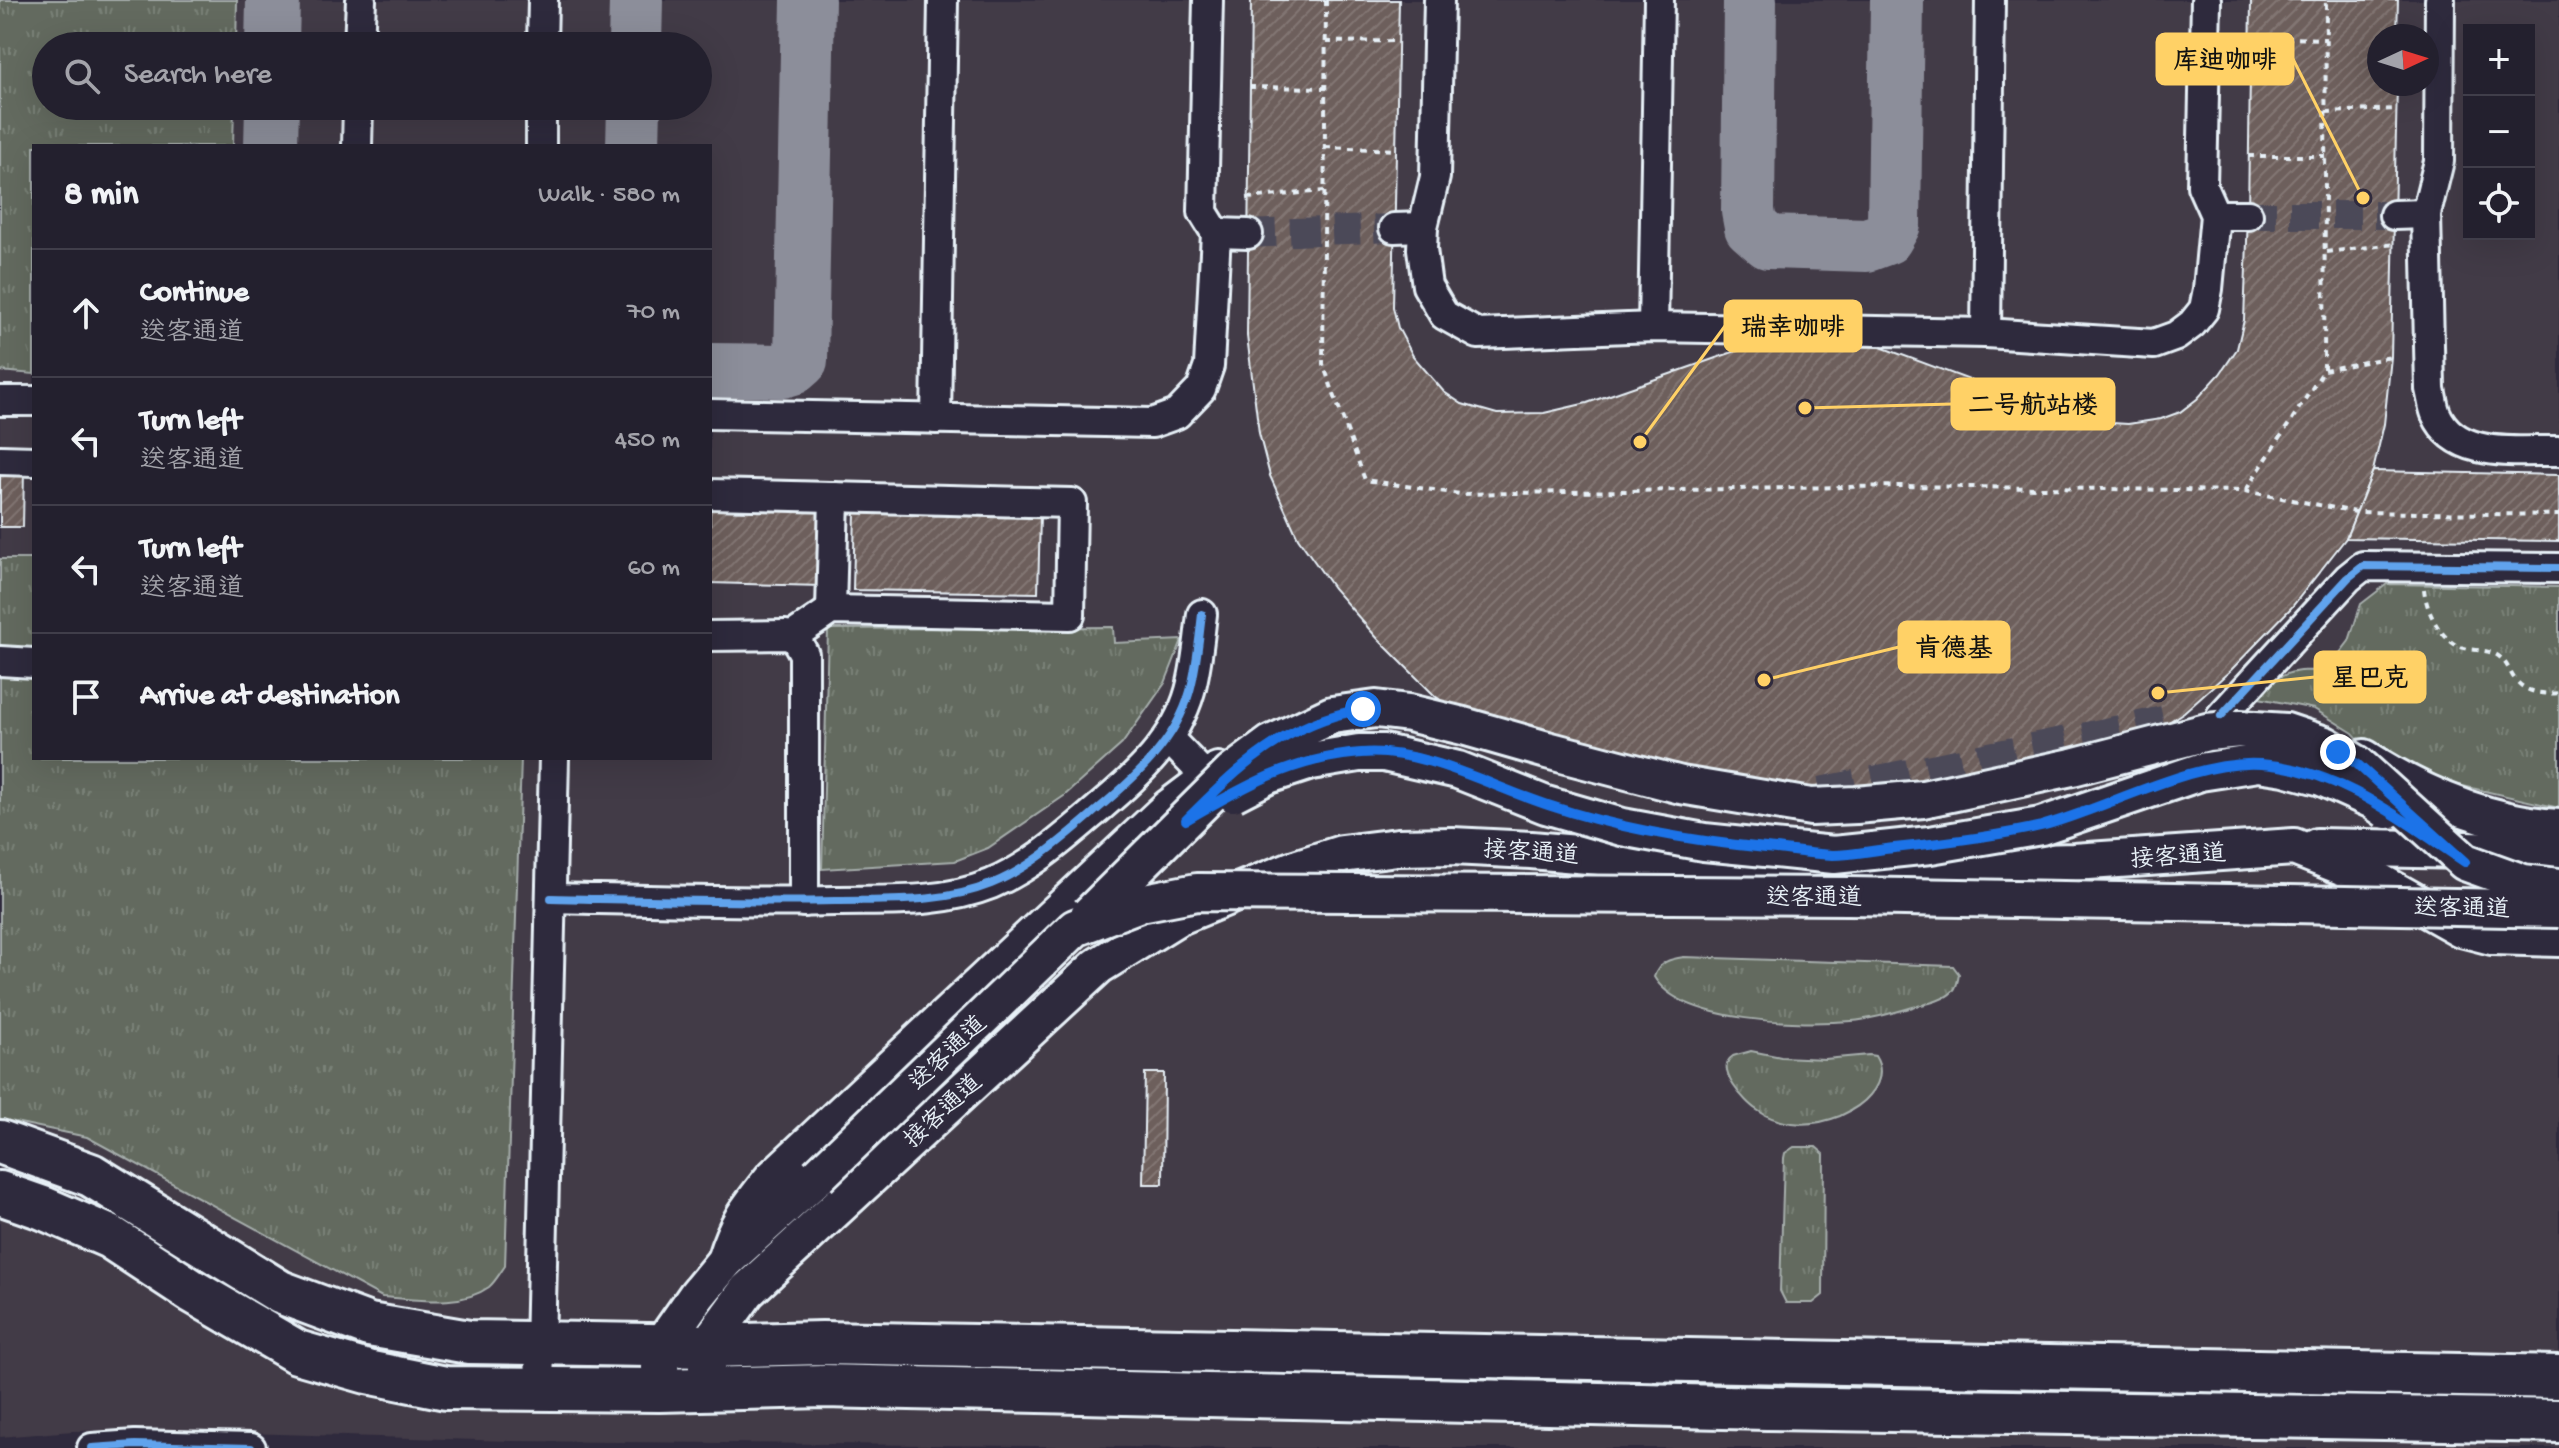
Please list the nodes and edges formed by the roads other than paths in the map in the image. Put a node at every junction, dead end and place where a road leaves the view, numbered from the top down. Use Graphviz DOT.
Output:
graph roads {
  1 [pos="361,0"];
  2 [pos="543,0"];
  3 [pos="943,0"];
  4 [pos="1208,0"];
  5 [pos="1439,0"];
  6 [pos="1659,0"];
  7 [pos="1990,0"];
  8 [pos="2206,0"];
  9 [pos="2440,0"];
  10 [pos="360,32"];
  11 [pos="542,32"];
  12 [pos="358,120"];
  13 [pos="541,120"];
  14 [pos="357,144"];
  15 [pos="541,144"];
  16 [pos="2426,214"];
  17 [pos="2215,215"];
  18 [pos="2248,215"];
  19 [pos="2394,215"];
  20 [pos="1423,227"];
  21 [pos="1394,228"];
  22 [pos="1216,233"];
  23 [pos="1248,234"];
  24 [pos="1653,327"];
  25 [pos="1986,333"];
  26 [pos="0,401"];
  27 [pos="32,401"];
  28 [pos="712,414"];
  29 [pos="936,419"];
  30 [pos="2559,451"];
  31 [pos="0,460"];
  32 [pos="32,461"];
  33 [pos="712,494"];
  34 [pos="834,497"];
  35 [pos="2559,568"];
  36 [pos="831,610"];
  37 [pos="1202,614"];
  38 [pos="712,636"];
  39 [pos="793,636"];
  40 [pos="0,661"];
  41 [pos="32,663"];
  42 [pos="1460,714"];
  43 [pos="2221,716"];
  44 [pos="2164,724"];
  45 [pos="1169,739"];
  46 [pos="554,760"];
  47 [pos="1207,778"];
  48 [pos="1186,820"];
  49 [pos="2559,828"];
  50 [pos="2294,847"];
  51 [pos="2559,852"];
  52 [pos="2465,862"];
  53 [pos="2559,887"];
  54 [pos="551,898"];
  55 [pos="804,902"];
  56 [pos="2559,909"];
  57 [pos="1075,928"];
  58 [pos="2559,938"];
  59 [pos="0,1142"];
  60 [pos="0,1193"];
  61 [pos="725,1261"];
  62 [pos="540,1343"];
  63 [pos="662,1345"];
  64 [pos="707,1346"];
  65 [pos="2559,1377"];
  66 [pos="539,1389"];
  67 [pos="707,1389"];
  68 [pos="659,1390"];
  69 [pos="2559,1421"];
  70 [pos="92,1448"];
  71 [pos="251,1448"];
  1 -- 10 [label="street"];
  2 -- 11 [label="street"];
  3 -- 29 [label="street"];
  4 -- 22 [label="street"];
  5 -- 20 [label="street"];
  6 -- 24 [label="street"];
  7 -- 25 [label="street"];
  8 -- 17 [label="street"];
  9 -- 16 [label="street"];
  12 -- 14 [label="street"];
  13 -- 15 [label="street"];
  16 -- 19 [label="street"];
  16 -- 30 [label="street"];
  17 -- 18 [label="street"];
  17 -- 25 [label="street"];
  20 -- 21 [label="street"];
  20 -- 24 [label="street"];
  22 -- 23 [label="street"];
  22 -- 29 [label="street"];
  24 -- 25 [label="street"];
  26 -- 27 [label="street"];
  28 -- 29 [label="street"];
  31 -- 32 [label="street"];
  33 -- 34 [label="street"];
  34 -- 36 [label="street"];
  34 -- 36 [label="street"];
  35 -- 43 [label="street"];
  36 -- 39 [label="street"];
  37 -- 45 [label="street"];
  38 -- 39 [label="street"];
  39 -- 55 [label="street"];
  40 -- 41 [label="street"];
  42 -- 47 [label="main road"];
  43 -- 44 [label="main road"];
  43 -- 49 [label="main road"];
  45 -- 47 [label="street"];
  45 -- 55 [label="street"];
  46 -- 54 [label="street"];
  47 -- 61 [label="main road"];
  48 -- 52 [label="main road, 送客通道, bridge"];
  48 -- 52 [label="main road, 送客通道, bridge"];
  48 -- 57 [label="main road, 送客通道, bridge"];
  50 -- 51 [label="main road"];
  50 -- 58 [label="main road, 接客通道"];
  50 -- 64 [label="main road, 接客通道"];
  52 -- 53 [label="main road, 送客通道, bridge"];
  54 -- 55 [label="street"];
  54 -- 62 [label="street"];
  56 -- 57 [label="main road, 送客通道, bridge"];
  57 -- 61 [label="main road, 送客通道, bridge"];
  59 -- 62 [label="highway"];
  60 -- 66 [label="highway"];
  61 -- 63 [label="main road"];
  62 -- 63 [label="highway"];
  62 -- 66 [label="street"];
  63 -- 64 [label="highway"];
  63 -- 68 [label="main road"];
  64 -- 65 [label="highway"];
  64 -- 67 [label="main road"];
  66 -- 68 [label="highway"];
  67 -- 68 [label="highway"];
  67 -- 69 [label="highway"];
  70 -- 71 [label="street"];
}
